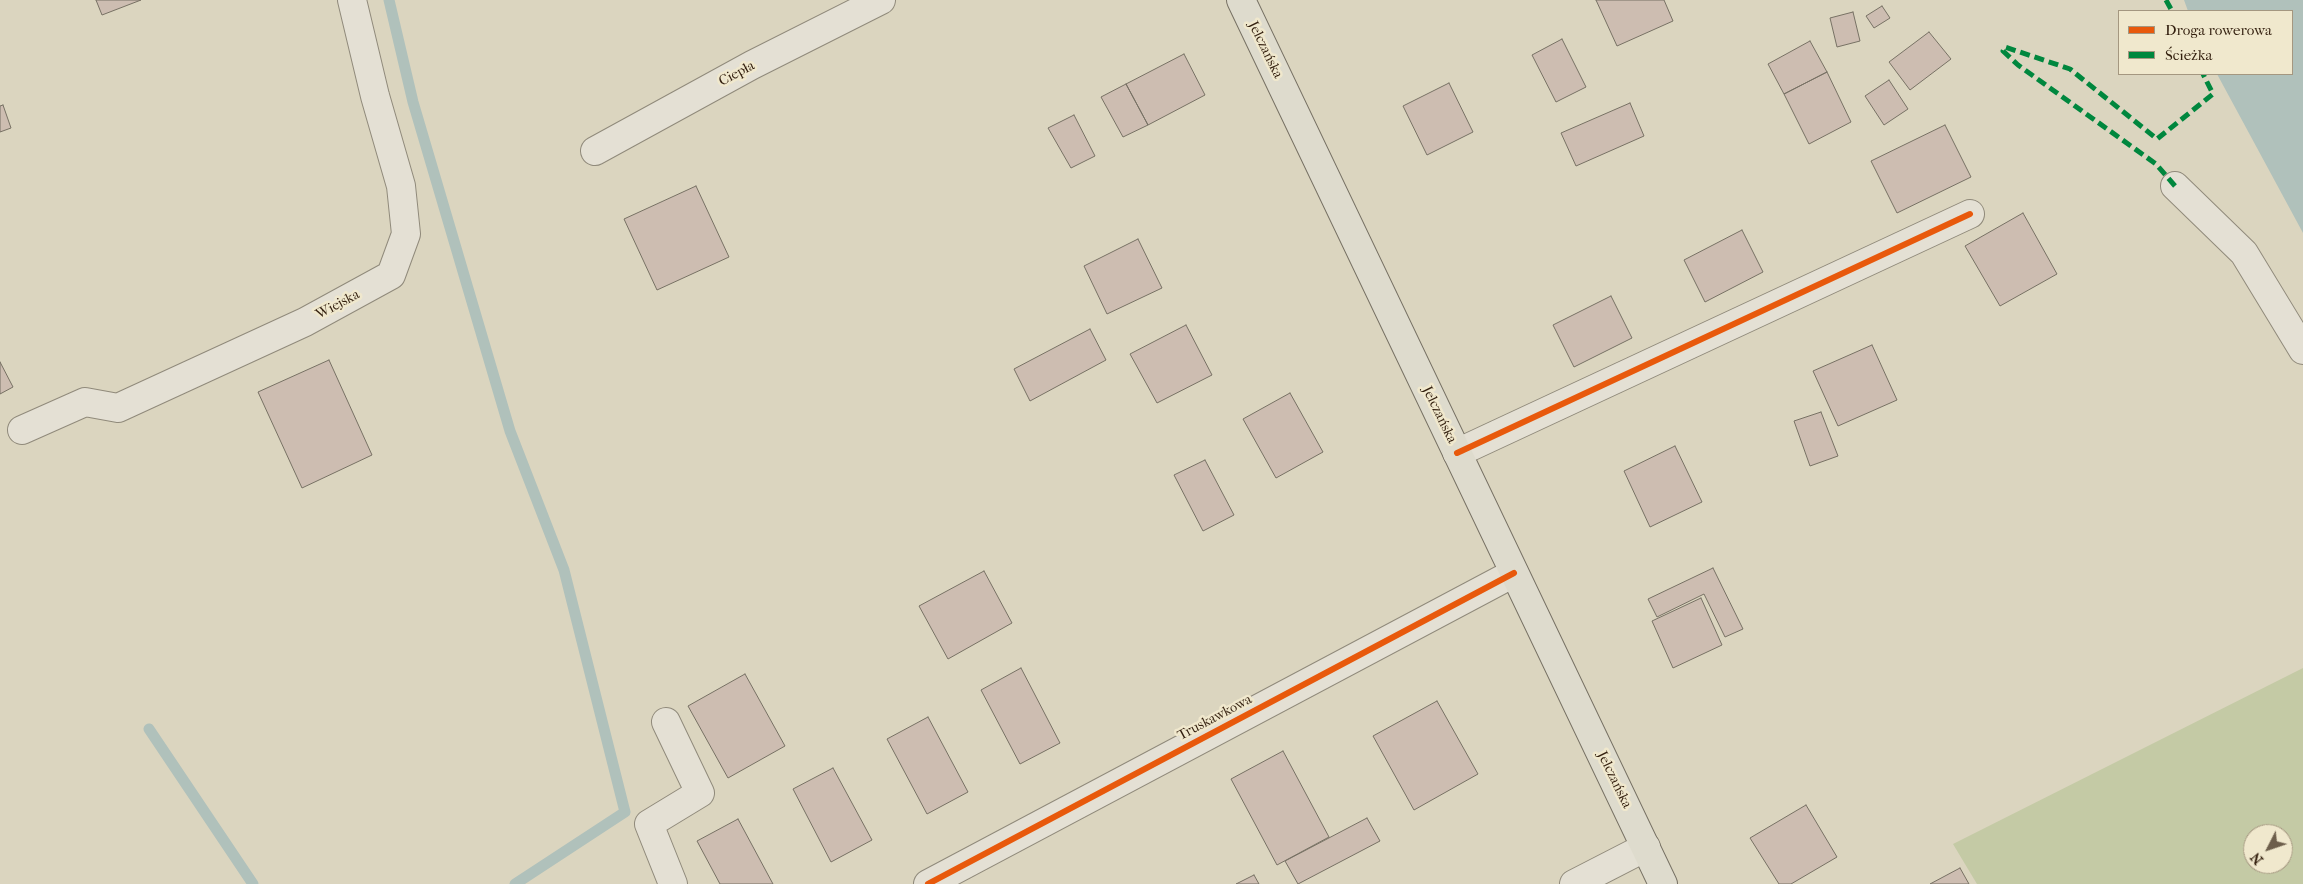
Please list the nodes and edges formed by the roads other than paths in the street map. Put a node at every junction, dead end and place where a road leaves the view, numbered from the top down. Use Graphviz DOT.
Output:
graph roads {
  1 [pos="352,0"];
  2 [pos="881,0"];
  3 [pos="1241,0"];
  4 [pos="595,151"];
  5 [pos="2175,186"];
  6 [pos="1970,214"];
  7 [pos="2303,350"];
  8 [pos="22,430"];
  9 [pos="1457,453"];
  10 [pos="1514,573"];
  11 [pos="666,722"];
  12 [pos="1646,847"];
  13 [pos="673,884"];
  14 [pos="928,884"];
  15 [pos="1574,884"];
  16 [pos="1663,884"];
  1 -- 8 [label="street, Wiejska"];
  2 -- 4 [label="street, Ciepła"];
  3 -- 9 [label="main road, Jelczańska"];
  5 -- 7 [label="street"];
  6 -- 9 [label="street"];
  9 -- 10 [label="main road, Jelczańska"];
  10 -- 12 [label="main road, Jelczańska"];
  10 -- 14 [label="street, Truskawkowa"];
  11 -- 13 [label="street"];
  12 -- 15 [label="street"];
  12 -- 16 [label="main road, Jelczańska"];
}
